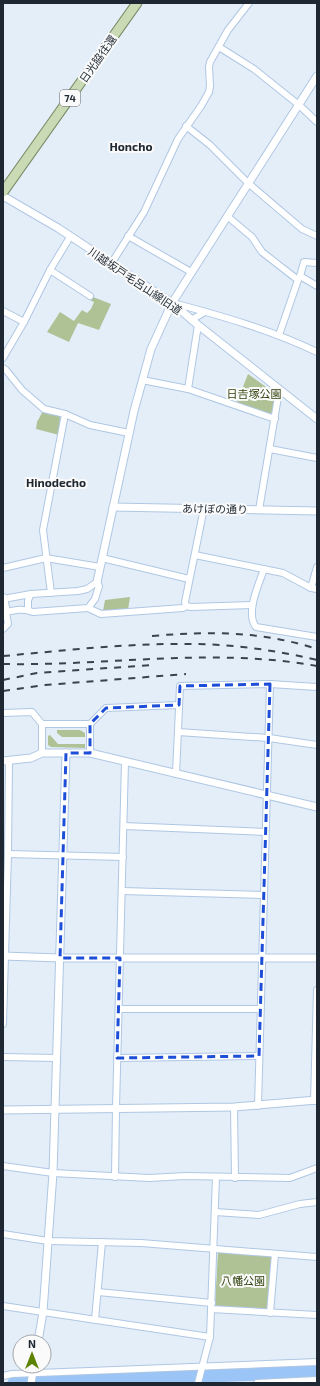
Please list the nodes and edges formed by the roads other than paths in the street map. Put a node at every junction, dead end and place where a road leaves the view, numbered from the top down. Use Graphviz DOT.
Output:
graph roads {
  1 [pos="137,3"];
  2 [pos="249,3"];
  3 [pos="219,47"];
  4 [pos="317,76"];
  5 [pos="298,105"];
  6 [pos="317,122"];
  7 [pos="186,126"];
  8 [pos="248,183"];
  9 [pos="3,192"];
  10 [pos="3,196"];
  11 [pos="227,216"];
  12 [pos="128,236"];
  13 [pos="317,236"];
  14 [pos="70,237"];
  15 [pos="317,263"];
  16 [pos="111,264"];
  17 [pos="50,270"];
  18 [pos="191,272"];
  19 [pos="299,278"];
  20 [pos="317,286"];
  21 [pos="90,296"];
  22 [pos="172,303"];
  23 [pos="3,311"];
  24 [pos="205,312"];
  25 [pos="191,320"];
  26 [pos="24,322"];
  27 [pos="198,325"];
  28 [pos="279,335"];
  29 [pos="317,352"];
  30 [pos="3,358"];
  31 [pos="3,368"];
  32 [pos="142,380"];
  33 [pos="188,389"];
  34 [pos="282,392"];
  35 [pos="65,414"];
  36 [pos="275,419"];
  37 [pos="317,419"];
  38 [pos="129,433"];
  39 [pos="270,449"];
  40 [pos="317,458"];
  41 [pos="113,507"];
  42 [pos="204,508"];
  43 [pos="259,510"];
  44 [pos="317,511"];
  45 [pos="195,554"];
  46 [pos="46,558"];
  47 [pos="102,558"];
  48 [pos="100,567"];
  49 [pos="317,567"];
  50 [pos="3,568"];
  51 [pos="264,569"];
  52 [pos="189,579"];
  53 [pos="97,582"];
  54 [pos="314,588"];
  55 [pos="51,593"];
  56 [pos="31,594"];
  57 [pos="3,599"];
  58 [pos="252,605"];
  59 [pos="186,606"];
  60 [pos="88,608"];
  61 [pos="28,610"];
  62 [pos="6,612"];
  63 [pos="3,629"];
  64 [pos="317,637"];
  65 [pos="270,684"];
  66 [pos="317,687"];
  67 [pos="179,705"];
  68 [pos="3,713"];
  69 [pos="42,724"];
  70 [pos="90,724"];
  71 [pos="178,732"];
  72 [pos="269,738"];
  73 [pos="317,745"];
  74 [pos="42,753"];
  75 [pos="66,753"];
  76 [pos="90,753"];
  77 [pos="6,761"];
  78 [pos="125,762"];
  79 [pos="176,774"];
  80 [pos="266,796"];
  81 [pos="317,807"];
  82 [pos="124,826"];
  83 [pos="265,832"];
  84 [pos="8,854"];
  85 [pos="63,856"];
  86 [pos="123,857"];
  87 [pos="122,891"];
  88 [pos="264,895"];
  89 [pos="5,896"];
  90 [pos="4,956"];
  91 [pos="262,957"];
  92 [pos="60,958"];
  93 [pos="120,958"];
  94 [pos="317,958"];
  95 [pos="317,990"];
  96 [pos="3,1008"];
  97 [pos="119,1009"];
  98 [pos="260,1009"];
  99 [pos="3,1024"];
  100 [pos="259,1056"];
  101 [pos="3,1057"];
  102 [pos="57,1058"];
  103 [pos="117,1058"];
  104 [pos="316,1100"];
  105 [pos="258,1106"];
  106 [pos="234,1107"];
  107 [pos="116,1108"];
  108 [pos="56,1109"];
  109 [pos="3,1110"];
  110 [pos="3,1166"];
  111 [pos="317,1168"];
  112 [pos="53,1173"];
  113 [pos="116,1176"];
  114 [pos="216,1177"];
  115 [pos="235,1178"];
  116 [pos="317,1202"];
  117 [pos="215,1212"];
  118 [pos="3,1234"];
  119 [pos="48,1241"];
  120 [pos="102,1242"];
  121 [pos="214,1249"];
  122 [pos="275,1254"];
  123 [pos="317,1257"];
  124 [pos="98,1292"];
  125 [pos="3,1306"];
  126 [pos="212,1306"];
  127 [pos="43,1312"];
  128 [pos="270,1313"];
  129 [pos="317,1315"];
  130 [pos="95,1320"];
  131 [pos="39,1334"];
  132 [pos="210,1337"];
  133 [pos="317,1362"];
  134 [pos="202,1366"];
  135 [pos="52,1370"];
  136 [pos="317,1380"];
  137 [pos="198,1383"];
  138 [pos="257,1383"];
  1 -- 9 [label="main road, 日光脇往還 / 74"];
  2 -- 3 [label="street"];
  3 -- 5 [label="street"];
  3 -- 7 [label="street"];
  4 -- 5 [label="street"];
  5 -- 6 [label="street"];
  5 -- 8 [label="street"];
  7 -- 8 [label="street"];
  7 -- 12 [label="street"];
  8 -- 11 [label="street"];
  8 -- 13 [label="street"];
  10 -- 14 [label="street, 川越坂戸毛呂山線旧道"];
  11 -- 18 [label="street"];
  11 -- 19 [label="street"];
  12 -- 16 [label="street"];
  12 -- 18 [label="street"];
  14 -- 16 [label="street, 川越坂戸毛呂山線旧道"];
  14 -- 17 [label="street"];
  15 -- 19 [label="street"];
  16 -- 22 [label="street, 川越坂戸毛呂山線旧道"];
  17 -- 21 [label="street"];
  17 -- 26 [label="street"];
  18 -- 22 [label="street"];
  19 -- 20 [label="street"];
  19 -- 28 [label="street"];
  22 -- 24 [label="street"];
  22 -- 25 [label="street, 川越坂戸毛呂山線旧道"];
  22 -- 32 [label="street"];
  23 -- 26 [label="street"];
  24 -- 25 [label="street"];
  24 -- 28 [label="street"];
  25 -- 27 [label="street, 川越坂戸毛呂山線旧道"];
  26 -- 30 [label="street"];
  27 -- 33 [label="street"];
  27 -- 34 [label="street, 川越坂戸毛呂山線旧道"];
  28 -- 29 [label="street"];
  31 -- 35 [label="street"];
  32 -- 33 [label="street"];
  32 -- 38 [label="street"];
  33 -- 36 [label="street"];
  34 -- 36 [label="street"];
  34 -- 37 [label="street, 川越坂戸毛呂山線旧道"];
  35 -- 38 [label="street"];
  35 -- 46 [label="street"];
  36 -- 39 [label="street"];
  38 -- 41 [label="street"];
  39 -- 40 [label="street"];
  39 -- 43 [label="street"];
  41 -- 42 [label="street, あけぼの通り"];
  41 -- 47 [label="street"];
  42 -- 43 [label="street, あけぼの通り"];
  42 -- 45 [label="street"];
  43 -- 44 [label="street, あけぼの通り"];
  45 -- 51 [label="street"];
  45 -- 52 [label="street"];
  46 -- 48 [label="street"];
  46 -- 50 [label="street"];
  46 -- 55 [label="street"];
  47 -- 48 [label="street"];
  47 -- 52 [label="street"];
  48 -- 53 [label="street"];
  49 -- 54 [label="street"];
  51 -- 54 [label="street"];
  51 -- 58 [label="street"];
  52 -- 59 [label="street"];
  53 -- 55 [label="street"];
  53 -- 60 [label="street"];
  55 -- 56 [label="street"];
  56 -- 57 [label="street"];
  56 -- 61 [label="street"];
  57 -- 62 [label="main road"];
  58 -- 59 [label="street"];
  58 -- 64 [label="street"];
  59 -- 60 [label="street"];
  60 -- 61 [label="street"];
  61 -- 62 [label="street"];
  62 -- 63 [label="street"];
  65 -- 66 [label="street"];
  65 -- 67 [label="street"];
  65 -- 72 [label="street"];
  67 -- 70 [label="street"];
  67 -- 71 [label="street"];
  68 -- 69 [label="street"];
  69 -- 70 [label="street"];
  69 -- 74 [label="street"];
  70 -- 76 [label="street"];
  71 -- 72 [label="street"];
  71 -- 79 [label="street"];
  72 -- 73 [label="street"];
  72 -- 80 [label="street"];
  74 -- 75 [label="street"];
  74 -- 77 [label="street"];
  75 -- 76 [label="street"];
  75 -- 85 [label="street"];
  76 -- 78 [label="street"];
  77 -- 84 [label="street"];
  78 -- 79 [label="street"];
  78 -- 82 [label="street"];
  79 -- 80 [label="street"];
  80 -- 81 [label="street"];
  80 -- 83 [label="street"];
  82 -- 83 [label="street"];
  82 -- 86 [label="street"];
  83 -- 88 [label="street"];
  84 -- 85 [label="street"];
  84 -- 89 [label="street"];
  85 -- 86 [label="street"];
  85 -- 92 [label="street"];
  86 -- 87 [label="street"];
  87 -- 88 [label="street"];
  87 -- 93 [label="street"];
  88 -- 91 [label="street"];
  89 -- 90 [label="street"];
  90 -- 92 [label="street"];
  90 -- 96 [label="street"];
  91 -- 93 [label="street"];
  91 -- 94 [label="street"];
  91 -- 98 [label="street"];
  92 -- 93 [label="street"];
  92 -- 102 [label="street"];
  93 -- 97 [label="street"];
  95 -- 104 [label="street"];
  96 -- 99 [label="street"];
  97 -- 98 [label="street"];
  97 -- 103 [label="street"];
  98 -- 100 [label="street"];
  100 -- 103 [label="street"];
  100 -- 105 [label="street"];
  101 -- 102 [label="street"];
  102 -- 108 [label="street"];
  103 -- 107 [label="street"];
  104 -- 105 [label="street"];
  105 -- 106 [label="street"];
  106 -- 107 [label="street"];
  106 -- 115 [label="street"];
  107 -- 108 [label="street"];
  107 -- 113 [label="street"];
  108 -- 109 [label="street"];
  108 -- 112 [label="street"];
  110 -- 112 [label="street"];
  111 -- 115 [label="street"];
  112 -- 113 [label="street"];
  112 -- 119 [label="street"];
  113 -- 114 [label="street"];
  114 -- 115 [label="street"];
  114 -- 117 [label="street"];
  116 -- 117 [label="street"];
  117 -- 121 [label="street"];
  118 -- 119 [label="street"];
  119 -- 120 [label="street"];
  119 -- 127 [label="street"];
  120 -- 121 [label="street"];
  120 -- 124 [label="street"];
  121 -- 122 [label="street"];
  121 -- 126 [label="street"];
  122 -- 123 [label="street"];
  122 -- 128 [label="street"];
  124 -- 126 [label="street"];
  124 -- 130 [label="street"];
  125 -- 127 [label="street"];
  126 -- 128 [label="street"];
  126 -- 132 [label="street"];
  127 -- 130 [label="street"];
  127 -- 131 [label="street"];
  128 -- 129 [label="street"];
  130 -- 132 [label="street"];
  132 -- 134 [label="street"];
  133 -- 134 [label="street"];
  134 -- 135 [label="street"];
  134 -- 137 [label="street"];
  136 -- 138 [label="street"];
}
